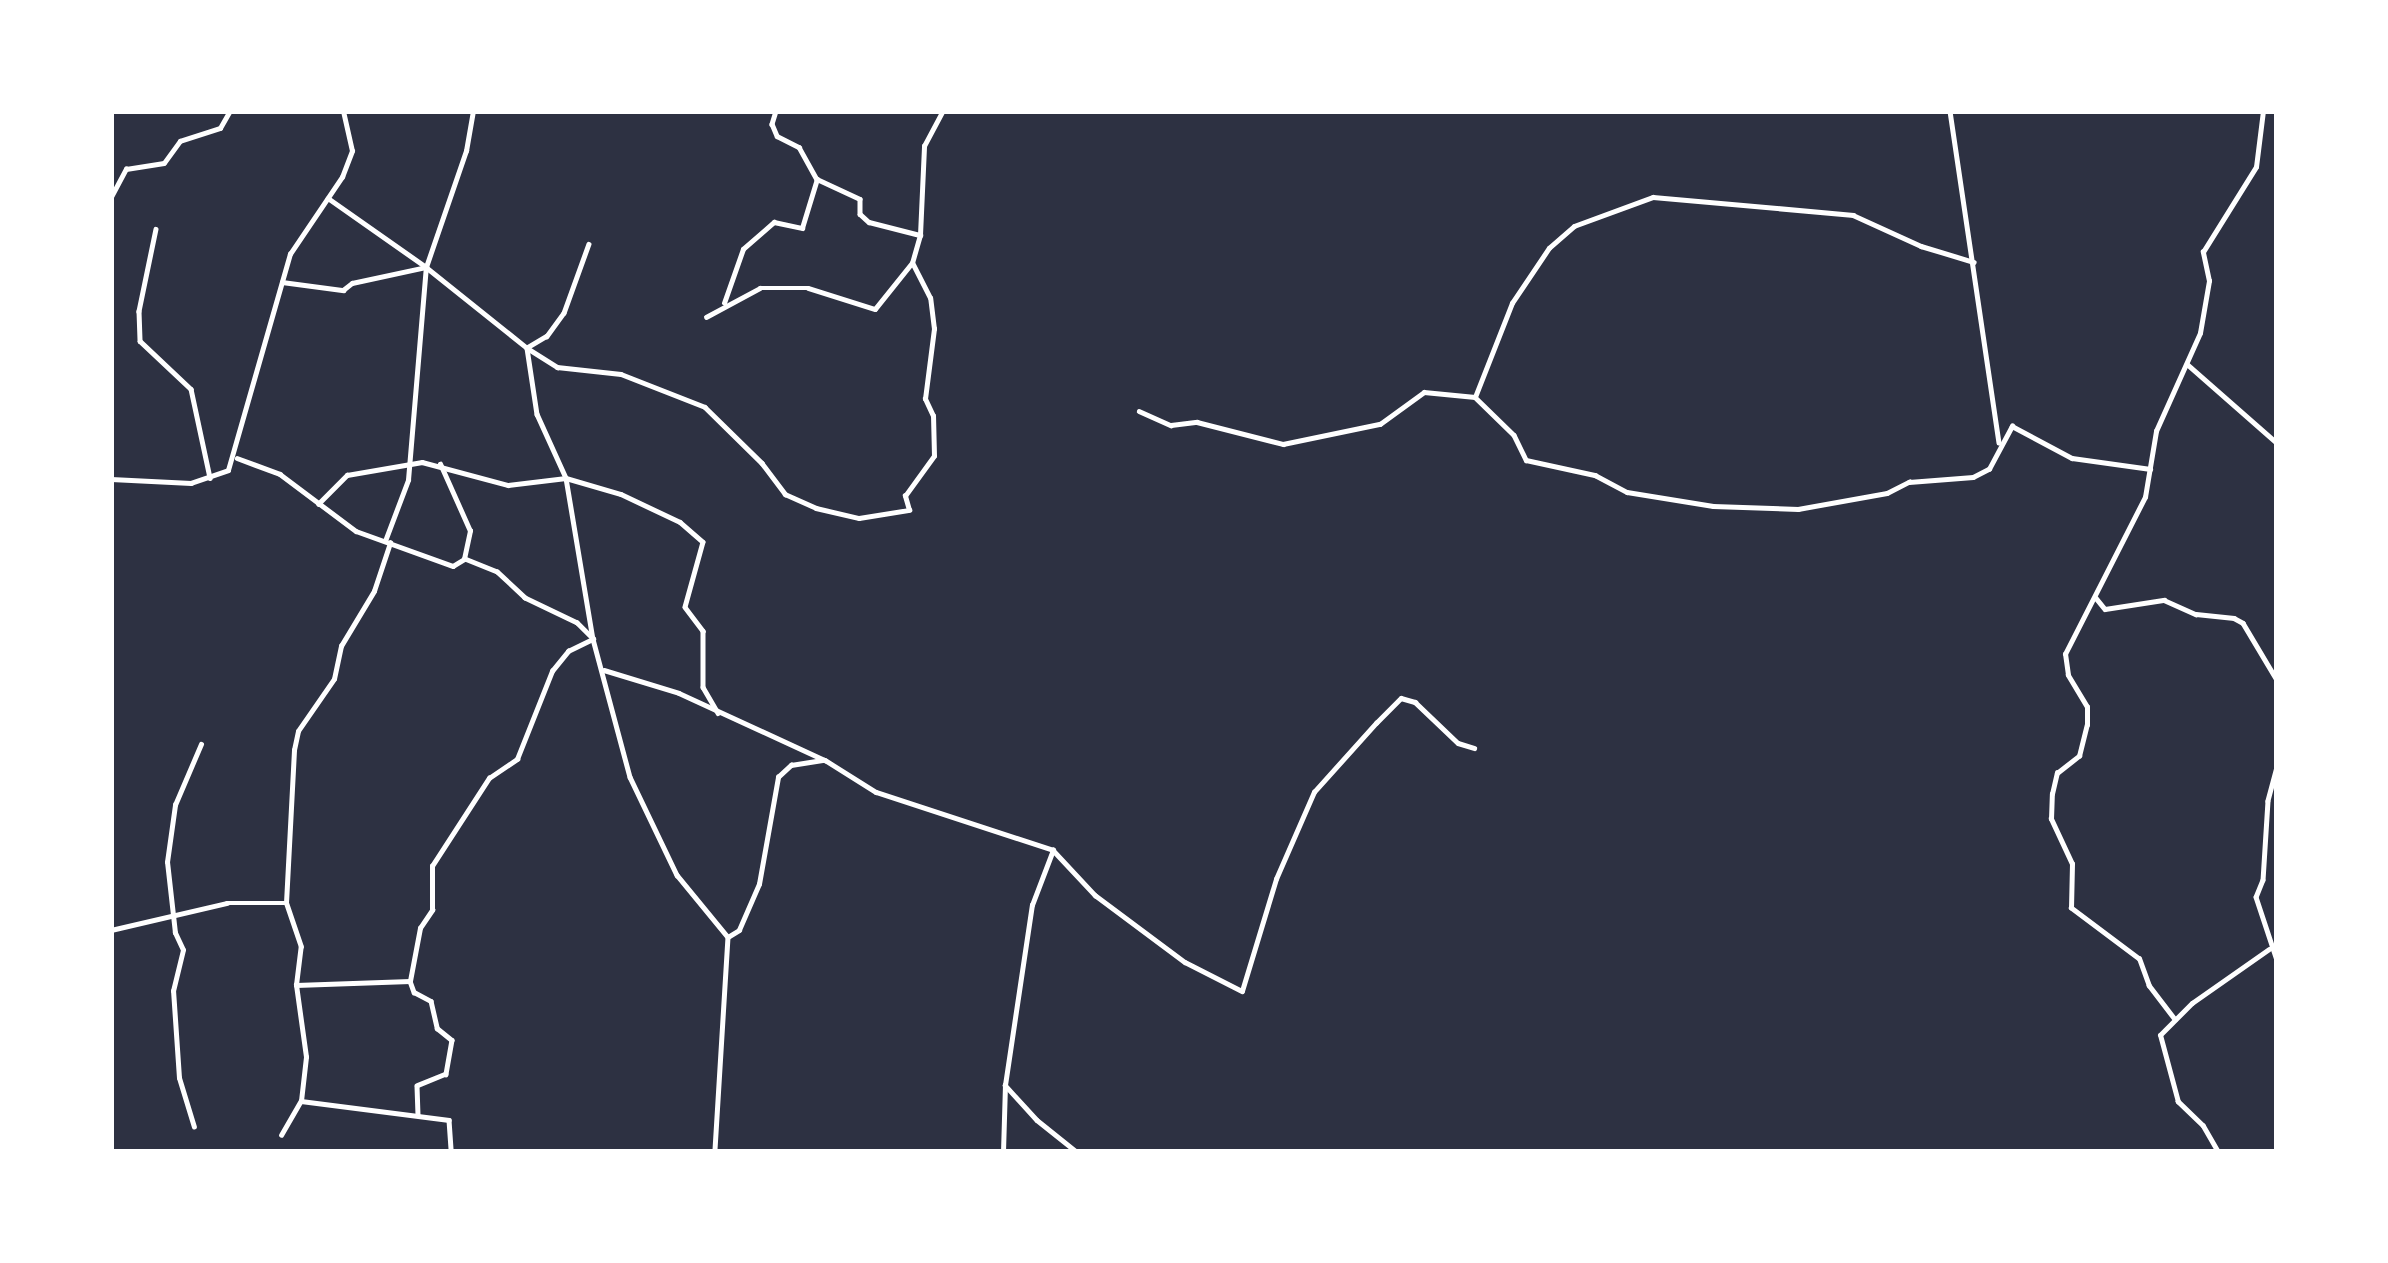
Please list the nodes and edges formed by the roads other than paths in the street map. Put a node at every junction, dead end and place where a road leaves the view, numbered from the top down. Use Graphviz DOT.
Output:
graph roads {
  1 [pos="230,111"];
  2 [pos="344,111"];
  3 [pos="473,111"];
  4 [pos="776,111"];
  5 [pos="943,111"];
  6 [pos="1950,111"];
  7 [pos="2264,111"];
  8 [pos="817,178"];
  9 [pos="111,197"];
  10 [pos="328,198"];
  11 [pos="156,229"];
  12 [pos="920,235"];
  13 [pos="589,244"];
  14 [pos="912,262"];
  15 [pos="1974,262"];
  16 [pos="426,267"];
  17 [pos="281,282"];
  18 [pos="723,306"];
  19 [pos="706,317"];
  20 [pos="527,348"];
  21 [pos="2187,364"];
  22 [pos="1475,397"];
  23 [pos="1139,411"];
  24 [pos="2277,443"];
  25 [pos="2000,445"];
  26 [pos="235,457"];
  27 [pos="408,463"];
  28 [pos="440,464"];
  29 [pos="2150,469"];
  30 [pos="210,478"];
  31 [pos="566,478"];
  32 [pos="111,479"];
  33 [pos="318,504"];
  34 [pos="387,542"];
  35 [pos="464,559"];
  36 [pos="2096,598"];
  37 [pos="593,638"];
  38 [pos="604,670"];
  39 [pos="2277,680"];
  40 [pos="718,712"];
  41 [pos="201,744"];
  42 [pos="1474,748"];
  43 [pos="825,760"];
  44 [pos="2277,767"];
  45 [pos="1053,850"];
  46 [pos="286,903"];
  47 [pos="172,916"];
  48 [pos="111,930"];
  49 [pos="728,937"];
  50 [pos="2269,949"];
  51 [pos="2277,960"];
  52 [pos="410,981"];
  53 [pos="296,985"];
  54 [pos="2175,1020"];
  55 [pos="1005,1085"];
  56 [pos="301,1101"];
  57 [pos="418,1114"];
  58 [pos="194,1126"];
  59 [pos="281,1135"];
  60 [pos="451,1152"];
  61 [pos="715,1152"];
  62 [pos="1003,1152"];
  63 [pos="1077,1152"];
  64 [pos="2218,1152"];
  1 -- 9 [label="street"];
  2 -- 10 [label="street"];
  3 -- 16 [label="street"];
  4 -- 8 [label="street"];
  5 -- 12 [label="street"];
  6 -- 15 [label="street"];
  7 -- 21 [label="street"];
  8 -- 12 [label="street"];
  8 -- 18 [label="street"];
  10 -- 16 [label="street"];
  10 -- 17 [label="street"];
  11 -- 30 [label="street"];
  12 -- 14 [label="street"];
  13 -- 20 [label="street"];
  14 -- 18 [label="street"];
  14 -- 20 [label="street"];
  15 -- 22 [label="street"];
  15 -- 25 [label="street"];
  16 -- 17 [label="street"];
  16 -- 20 [label="street"];
  16 -- 27 [label="street"];
  17 -- 26 [label="street"];
  18 -- 19 [label="street"];
  20 -- 31 [label="street"];
  21 -- 24 [label="street"];
  21 -- 29 [label="street"];
  22 -- 23 [label="street"];
  22 -- 25 [label="street"];
  25 -- 29 [label="street"];
  26 -- 30 [label="street"];
  26 -- 33 [label="street"];
  27 -- 28 [label="street"];
  27 -- 33 [label="street"];
  27 -- 34 [label="street"];
  28 -- 31 [label="street"];
  28 -- 35 [label="street"];
  29 -- 36 [label="street"];
  30 -- 32 [label="street"];
  31 -- 37 [label="street"];
  31 -- 40 [label="street"];
  33 -- 34 [label="street"];
  34 -- 35 [label="street"];
  34 -- 46 [label="street"];
  35 -- 37 [label="street"];
  36 -- 39 [label="street"];
  36 -- 54 [label="street"];
  37 -- 38 [label="street"];
  37 -- 52 [label="street"];
  38 -- 40 [label="street"];
  38 -- 49 [label="street"];
  40 -- 43 [label="street"];
  41 -- 47 [label="street"];
  42 -- 45 [label="street"];
  43 -- 45 [label="street"];
  43 -- 49 [label="street"];
  44 -- 50 [label="street"];
  45 -- 55 [label="street"];
  46 -- 47 [label="street"];
  46 -- 53 [label="street"];
  47 -- 48 [label="street"];
  47 -- 58 [label="street"];
  49 -- 61 [label="street"];
  50 -- 51 [label="street"];
  50 -- 54 [label="street"];
  52 -- 53 [label="street"];
  52 -- 57 [label="street"];
  53 -- 56 [label="street"];
  54 -- 64 [label="street"];
  55 -- 62 [label="street"];
  55 -- 63 [label="street"];
  56 -- 57 [label="street"];
  56 -- 59 [label="street"];
  57 -- 60 [label="street"];
}
